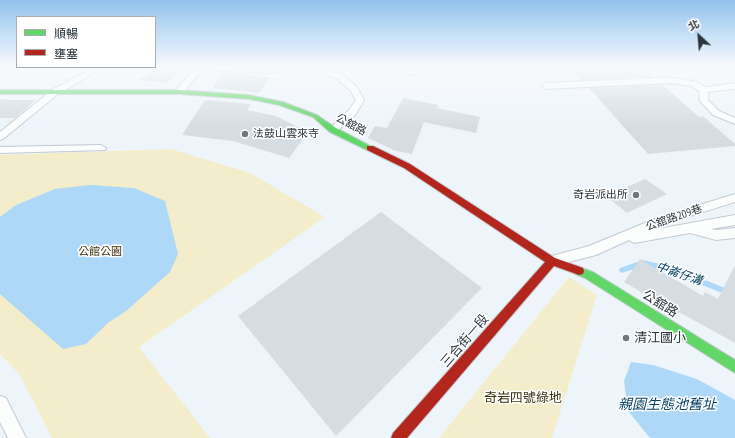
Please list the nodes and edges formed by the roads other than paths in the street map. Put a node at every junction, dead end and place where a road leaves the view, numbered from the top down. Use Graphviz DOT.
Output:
graph roads {
  1 [pos="65,86"];
  2 [pos="184,86"];
  3 [pos="351,86"];
  4 [pos="698,86"];
  5 [pos="731,86"];
  6 [pos="703,90"];
  7 [pos="0,92"];
  8 [pos="55,92"];
  9 [pos="179,92"];
  10 [pos="735,121"];
  11 [pos="333,130"];
  12 [pos="0,137"];
  13 [pos="101,148"];
  14 [pos="0,150"];
  15 [pos="15,150"];
  16 [pos="0,161"];
  17 [pos="735,198"];
  18 [pos="735,220"];
  19 [pos="688,228"];
  20 [pos="735,232"];
  21 [pos="614,242"];
  22 [pos="552,262"];
  23 [pos="735,367"];
  24 [pos="0,404"];
  25 [pos="18,438"];
  26 [pos="398,438"];
  1 -- 8 [label="lane"];
  2 -- 9 [label="lane"];
  3 -- 11 [label="lane"];
  4 -- 6 [label="lane"];
  5 -- 6 [label="lane"];
  6 -- 10 [label="lane"];
  7 -- 8 [label="street, 公舘路"];
  8 -- 9 [label="street, 公舘路"];
  8 -- 12 [label="lane"];
  9 -- 11 [label="street, 公舘路"];
  11 -- 22 [label="street, 公舘路"];
  13 -- 15 [label="lane"];
  14 -- 15 [label="lane"];
  15 -- 16 [label="lane"];
  17 -- 21 [label="lane, 公舘路209巷"];
  18 -- 19 [label="lane, 公舘路209巷"];
  19 -- 20 [label="lane"];
  19 -- 21 [label="lane, 公舘路209巷"];
  21 -- 22 [label="lane, 公舘路209巷"];
  22 -- 23 [label="street, 公舘路"];
  22 -- 26 [label="street, 三合街一段"];
  24 -- 25 [label="lane"];
}
